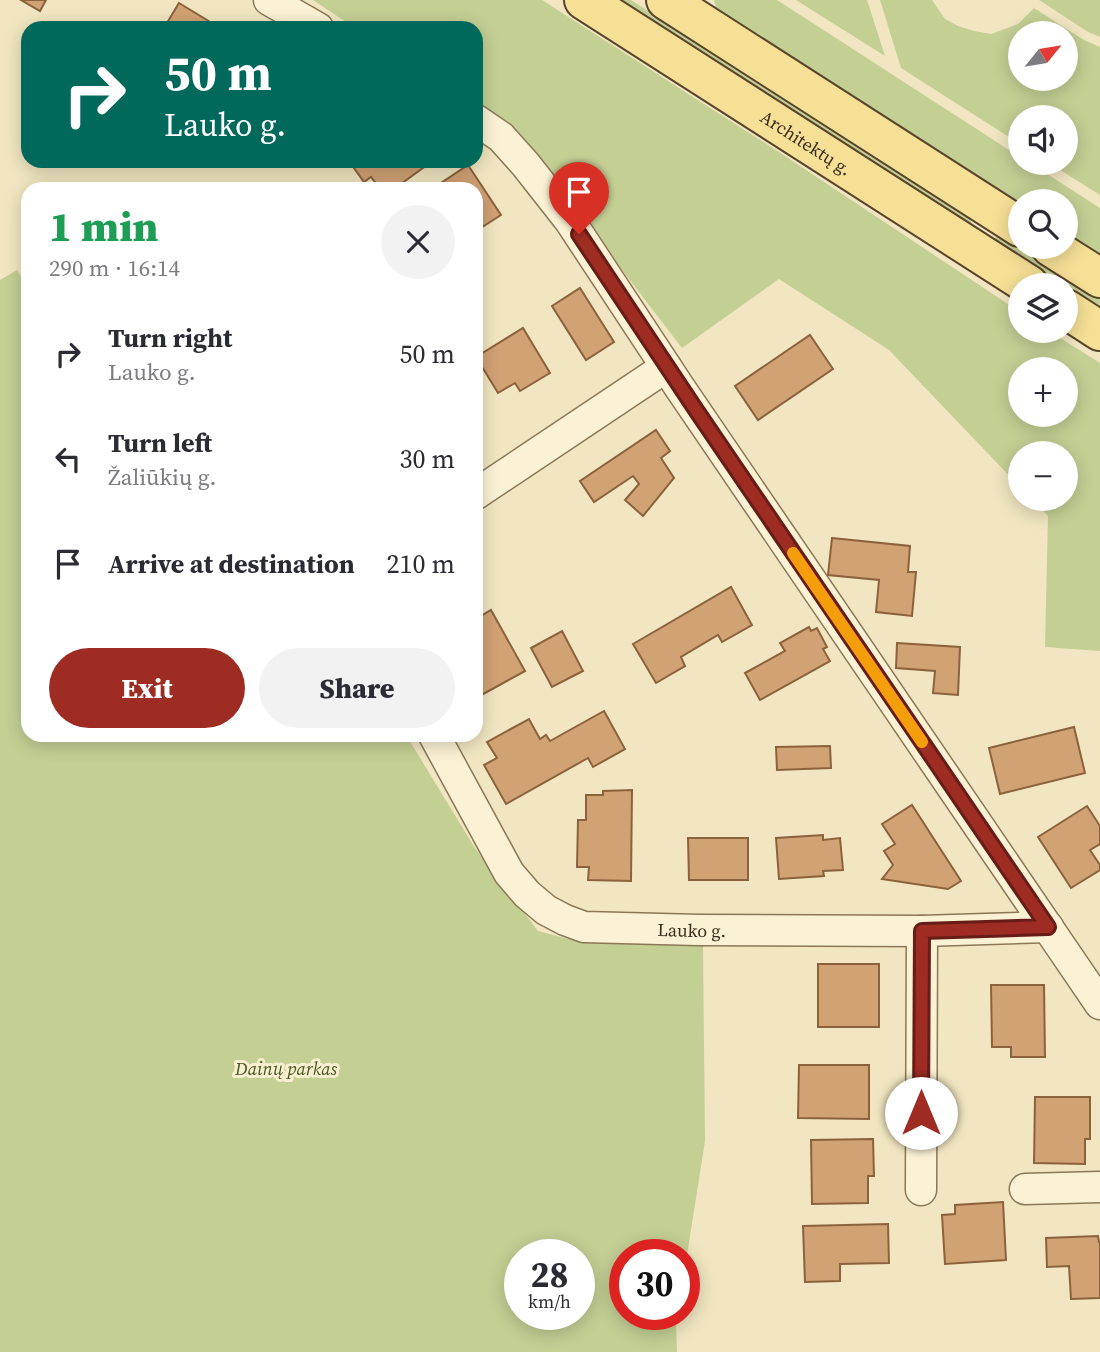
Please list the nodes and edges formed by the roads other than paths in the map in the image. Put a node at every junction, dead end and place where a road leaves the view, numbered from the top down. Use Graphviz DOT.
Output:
graph roads {
  1 [pos="269,0"];
  2 [pos="584,0"];
  3 [pos="671,1"];
  4 [pos="306,21"];
  5 [pos="483,125"];
  6 [pos="1008,219"];
  7 [pos="973,249"];
  8 [pos="1070,259"];
  9 [pos="1010,273"];
  10 [pos="1100,278"];
  11 [pos="1078,317"];
  12 [pos="1100,331"];
  13 [pos="666,367"];
  14 [pos="483,489"];
  15 [pos="439,742"];
  16 [pos="1048,927"];
  17 [pos="922,931"];
  18 [pos="1100,1004"];
  19 [pos="1100,1186"];
  20 [pos="1025,1189"];
  21 [pos="921,1190"];
  1 -- 4 [label="street"];
  2 -- 7 [label="main road, Architektų g."];
  3 -- 6 [label="main road"];
  5 -- 13 [label="street"];
  6 -- 7 [label="main road"];
  7 -- 9 [label="main road, Architektų g."];
  8 -- 10 [label="main road"];
  11 -- 12 [label="main road"];
  13 -- 14 [label="street"];
  13 -- 16 [label="street"];
  15 -- 17 [label="street, Lauko g."];
  16 -- 17 [label="street, Lauko g."];
  16 -- 18 [label="street"];
  17 -- 21 [label="street"];
  19 -- 20 [label="street"];
}
